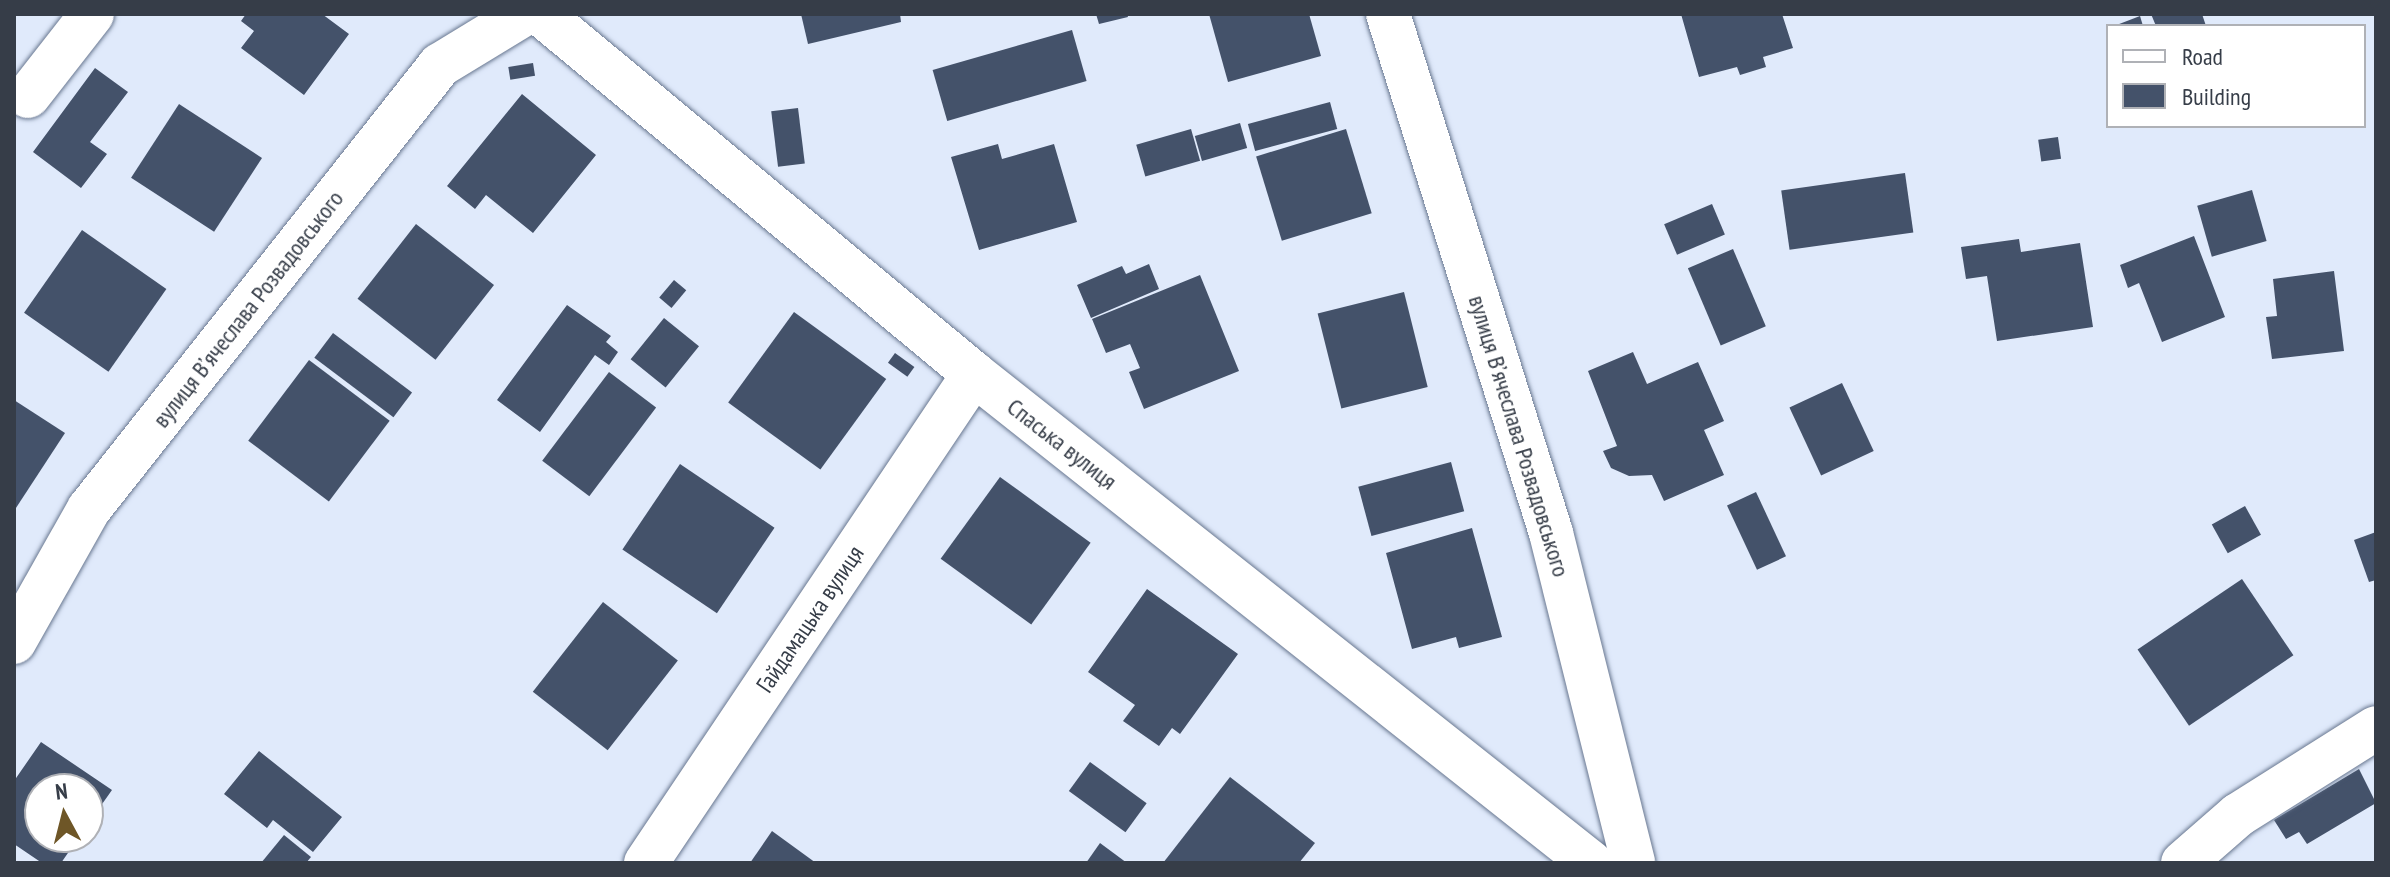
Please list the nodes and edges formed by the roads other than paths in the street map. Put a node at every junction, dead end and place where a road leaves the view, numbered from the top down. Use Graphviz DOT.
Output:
graph roads {
  1 [pos="92,14"];
  2 [pos="524,14"];
  3 [pos="541,14"];
  4 [pos="1388,14"];
  5 [pos="28,96"];
  6 [pos="974,374"];
  7 [pos="14,642"];
  8 [pos="2376,728"];
  9 [pos="646,863"];
  10 [pos="1591,863"];
  11 [pos="1633,863"];
  12 [pos="2183,863"];
  1 -- 5 [label="street"];
  2 -- 7 [label="street, вулиця Вʼячеслава Розвадовського"];
  3 -- 6 [label="street, Спаська вулиця"];
  4 -- 11 [label="street, вулиця Вʼячеслава Розвадовського"];
  6 -- 9 [label="street, Гайдамацька вулиця"];
  6 -- 10 [label="street, Спаська вулиця"];
  8 -- 12 [label="street"];
}
